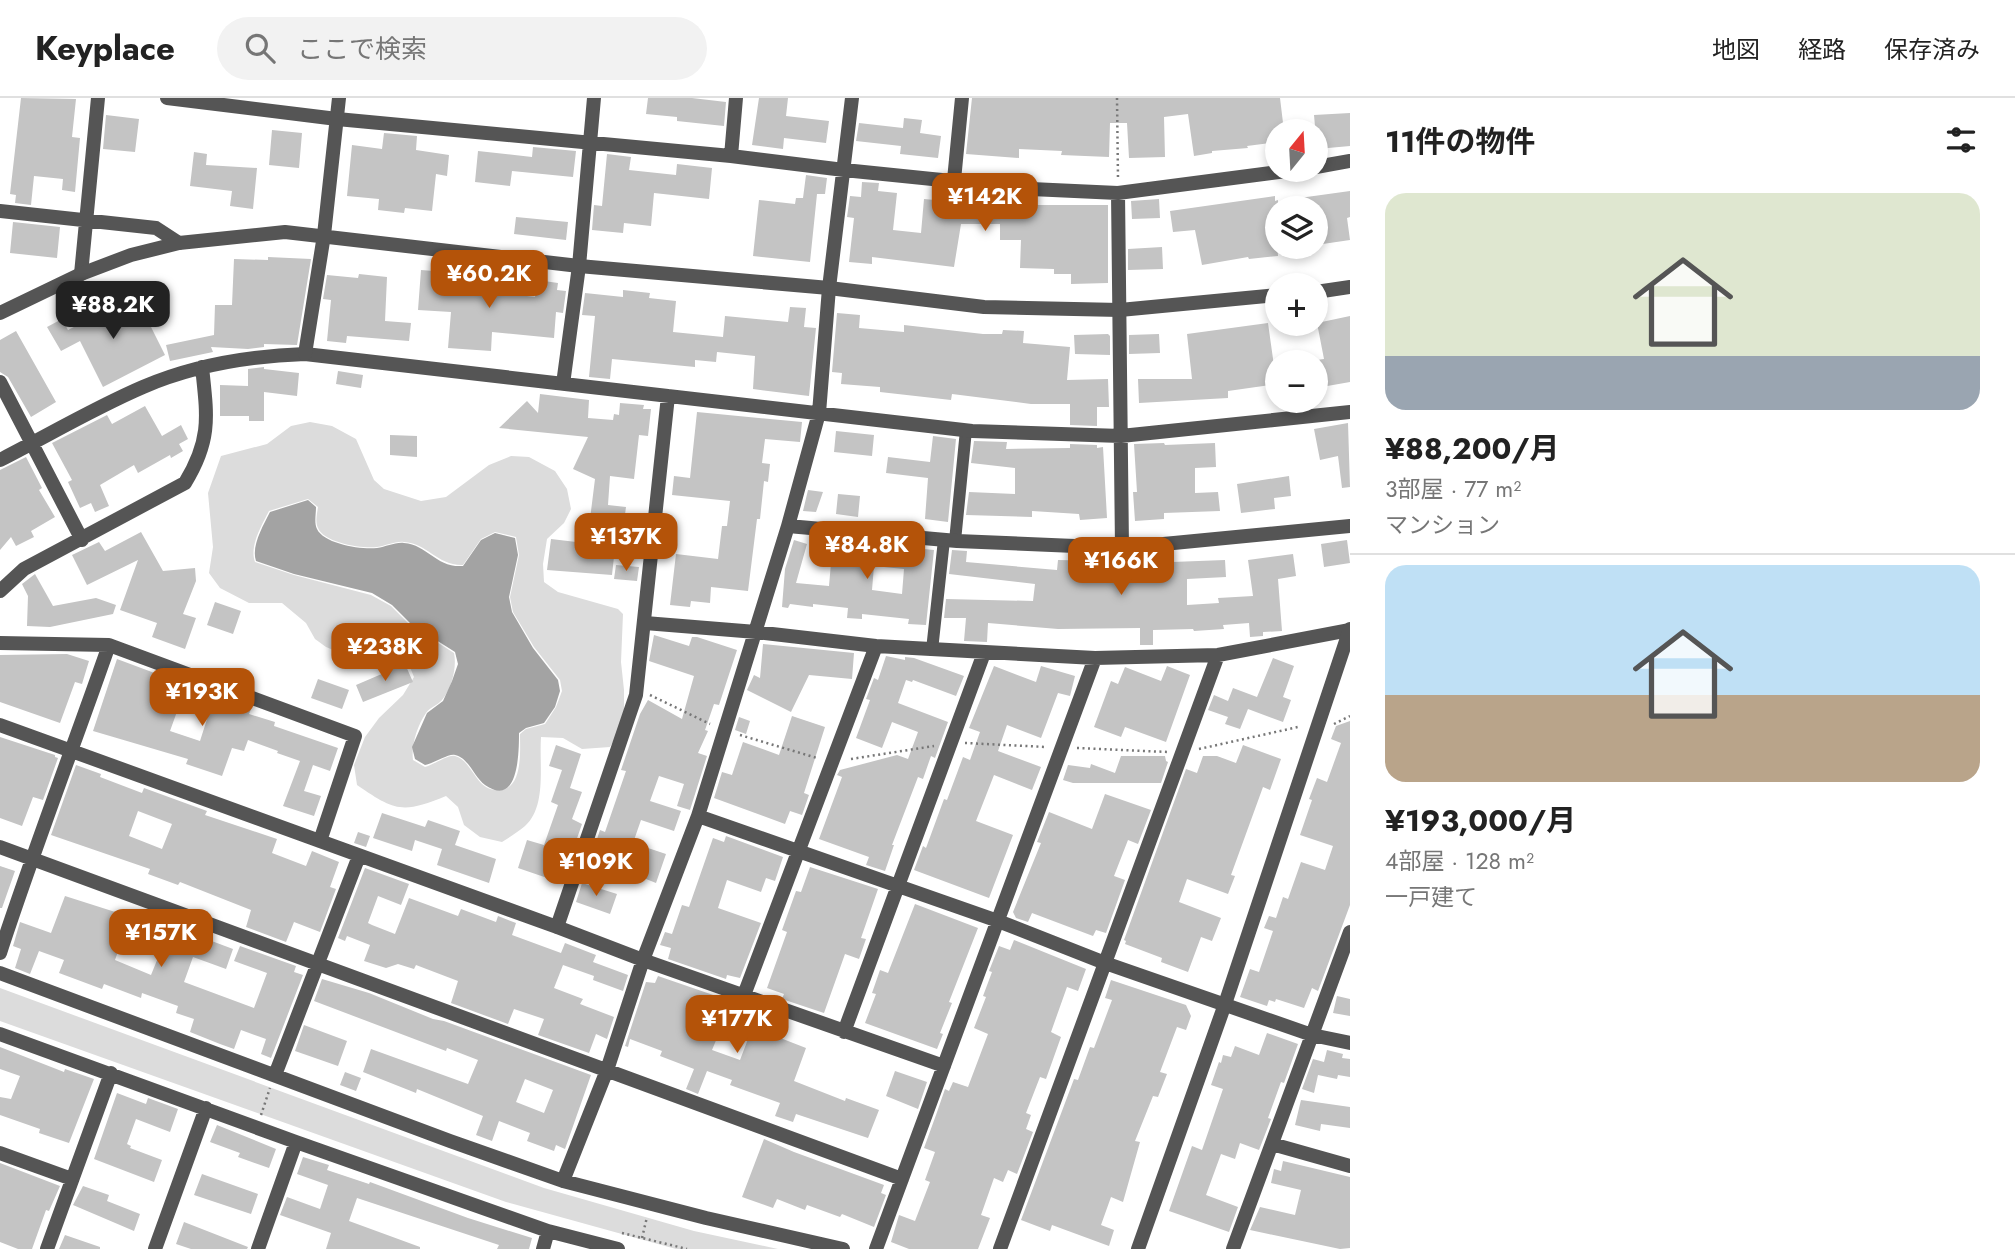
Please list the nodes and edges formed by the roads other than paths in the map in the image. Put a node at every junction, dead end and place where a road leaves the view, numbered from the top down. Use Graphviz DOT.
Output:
graph roads {
  1 [pos="99,98"];
  2 [pos="167,98"];
  3 [pos="340,98"];
  4 [pos="594,98"];
  5 [pos="736,98"];
  6 [pos="852,98"];
  7 [pos="962,98"];
  8 [pos="337,119"];
  9 [pos="589,142"];
  10 [pos="731,156"];
  11 [pos="1350,162"];
  12 [pos="1328,165"];
  13 [pos="844,170"];
  14 [pos="1265,174"];
  15 [pos="954,180"];
  16 [pos="1118,193"];
  17 [pos="0,211"];
  18 [pos="86,221"];
  19 [pos="324,235"];
  20 [pos="179,243"];
  21 [pos="579,266"];
  22 [pos="81,274"];
  23 [pos="1350,287"];
  24 [pos="829,288"];
  25 [pos="1328,290"];
  26 [pos="1265,296"];
  27 [pos="1120,310"];
  28 [pos="0,313"];
  29 [pos="305,354"];
  30 [pos="202,367"];
  31 [pos="0,382"];
  32 [pos="563,384"];
  33 [pos="668,396"];
  34 [pos="1350,412"];
  35 [pos="819,414"];
  36 [pos="966,430"];
  37 [pos="1121,436"];
  38 [pos="31,444"];
  39 [pos="0,460"];
  40 [pos="788,526"];
  41 [pos="1350,526"];
  42 [pos="82,540"];
  43 [pos="949,541"];
  44 [pos="1122,548"];
  45 [pos="0,591"];
  46 [pos="645,623"];
  47 [pos="1350,630"];
  48 [pos="756,632"];
  49 [pos="0,643"];
  50 [pos="108,645"];
  51 [pos="876,646"];
  52 [pos="932,650"];
  53 [pos="984,653"];
  54 [pos="1218,655"];
  55 [pos="1095,658"];
  56 [pos="0,725"];
  57 [pos="72,751"];
  58 [pos="698,816"];
  59 [pos="320,841"];
  60 [pos="0,847"];
  61 [pos="799,850"];
  62 [pos="359,856"];
  63 [pos="31,858"];
  64 [pos="898,885"];
  65 [pos="998,921"];
  66 [pos="557,927"];
  67 [pos="1350,932"];
  68 [pos="0,953"];
  69 [pos="643,960"];
  70 [pos="1105,963"];
  71 [pos="318,964"];
  72 [pos="0,973"];
  73 [pos="744,995"];
  74 [pos="1226,1004"];
  75 [pos="844,1032"];
  76 [pos="0,1034"];
  77 [pos="1312,1035"];
  78 [pos="1350,1043"];
  79 [pos="944,1066"];
  80 [pos="607,1070"];
  81 [pos="111,1073"];
  82 [pos="275,1075"];
  83 [pos="206,1108"];
  84 [pos="296,1142"];
  85 [pos="1272,1144"];
  86 [pos="0,1153"];
  87 [pos="1350,1166"];
  88 [pos="902,1179"];
  89 [pos="72,1180"];
  90 [pos="563,1181"];
  91 [pos="548,1231"];
  92 [pos="261,1248"];
  93 [pos="47,1249"];
  94 [pos="155,1249"];
  95 [pos="543,1249"];
  96 [pos="618,1249"];
  97 [pos="843,1249"];
  98 [pos="876,1249"];
  99 [pos="1000,1249"];
  100 [pos="1138,1249"];
  101 [pos="1233,1249"];
  1 -- 18 [label="street"];
  2 -- 8 [label="street"];
  3 -- 8 [label="street"];
  4 -- 9 [label="street"];
  5 -- 10 [label="street"];
  6 -- 13 [label="street"];
  7 -- 15 [label="street"];
  8 -- 9 [label="street"];
  8 -- 19 [label="street"];
  9 -- 10 [label="street"];
  9 -- 21 [label="street"];
  10 -- 13 [label="street"];
  11 -- 12 [label="street"];
  13 -- 15 [label="street"];
  13 -- 24 [label="street"];
  14 -- 16 [label="street"];
  15 -- 16 [label="street"];
  16 -- 27 [label="street"];
  17 -- 18 [label="street"];
  18 -- 20 [label="street"];
  18 -- 22 [label="street"];
  19 -- 20 [label="street"];
  19 -- 21 [label="street"];
  19 -- 29 [label="street"];
  20 -- 22 [label="street"];
  21 -- 24 [label="street"];
  21 -- 32 [label="street"];
  22 -- 28 [label="street"];
  23 -- 25 [label="street"];
  24 -- 27 [label="street"];
  24 -- 35 [label="street"];
  26 -- 27 [label="street"];
  27 -- 37 [label="street"];
  29 -- 30 [label="street"];
  29 -- 32 [label="street"];
  30 -- 38 [label="street"];
  30 -- 42 [label="street"];
  31 -- 38 [label="street"];
  32 -- 33 [label="street"];
  33 -- 35 [label="street"];
  33 -- 46 [label="street"];
  34 -- 37 [label="street"];
  35 -- 36 [label="street"];
  35 -- 40 [label="street"];
  36 -- 37 [label="street"];
  36 -- 43 [label="street"];
  37 -- 44 [label="street"];
  38 -- 39 [label="street"];
  38 -- 42 [label="street"];
  40 -- 43 [label="street"];
  40 -- 48 [label="street"];
  41 -- 44 [label="street"];
  42 -- 45 [label="street"];
  43 -- 44 [label="street"];
  43 -- 52 [label="street"];
  46 -- 48 [label="street"];
  46 -- 66 [label="street"];
  47 -- 54 [label="street"];
  47 -- 74 [label="street"];
  48 -- 51 [label="street"];
  48 -- 58 [label="street"];
  49 -- 50 [label="street"];
  50 -- 57 [label="street"];
  50 -- 59 [label="street"];
  51 -- 52 [label="street"];
  51 -- 61 [label="street"];
  52 -- 53 [label="street"];
  53 -- 55 [label="street"];
  53 -- 64 [label="street"];
  54 -- 55 [label="street"];
  54 -- 70 [label="street"];
  55 -- 65 [label="street"];
  56 -- 57 [label="street"];
  57 -- 59 [label="street"];
  57 -- 63 [label="street"];
  58 -- 61 [label="street"];
  58 -- 69 [label="street"];
  59 -- 62 [label="street"];
  60 -- 63 [label="street"];
  61 -- 64 [label="street"];
  61 -- 73 [label="street"];
  62 -- 66 [label="street"];
  62 -- 71 [label="street"];
  63 -- 68 [label="street"];
  63 -- 71 [label="street"];
  64 -- 65 [label="street"];
  64 -- 75 [label="street"];
  65 -- 70 [label="street"];
  65 -- 79 [label="street"];
  66 -- 69 [label="street"];
  67 -- 77 [label="street"];
  69 -- 73 [label="street"];
  69 -- 80 [label="street"];
  70 -- 74 [label="street"];
  70 -- 99 [label="street"];
  71 -- 80 [label="street"];
  71 -- 82 [label="street"];
  72 -- 82 [label="street"];
  73 -- 75 [label="street"];
  74 -- 77 [label="street"];
  74 -- 100 [label="street"];
  75 -- 79 [label="street"];
  76 -- 81 [label="street"];
  77 -- 78 [label="street"];
  77 -- 85 [label="street"];
  79 -- 88 [label="street"];
  80 -- 88 [label="street"];
  80 -- 90 [label="street"];
  81 -- 83 [label="street"];
  81 -- 89 [label="street"];
  82 -- 90 [label="street"];
  83 -- 84 [label="street"];
  83 -- 94 [label="street"];
  84 -- 91 [label="street"];
  84 -- 92 [label="street"];
  85 -- 87 [label="street"];
  85 -- 101 [label="street"];
  86 -- 89 [label="street"];
  88 -- 98 [label="street"];
  89 -- 93 [label="street"];
  90 -- 97 [label="street"];
  91 -- 95 [label="street"];
  91 -- 96 [label="street"];
}
